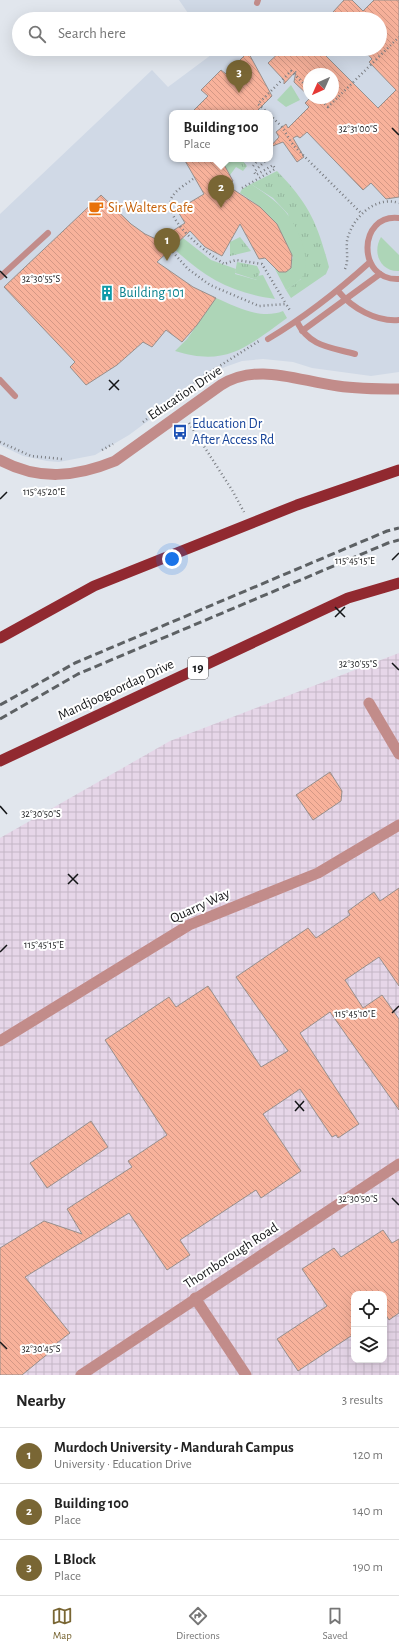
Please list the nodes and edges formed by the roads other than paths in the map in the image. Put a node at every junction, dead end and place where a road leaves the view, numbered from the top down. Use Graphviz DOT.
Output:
graph roads {
  1 [pos="399,218"];
  2 [pos="48,232"];
  3 [pos="370,262"];
  4 [pos="380,274"];
  5 [pos="0,277"];
  6 [pos="399,279"];
  7 [pos="338,291"];
  8 [pos="344,299"];
  9 [pos="399,320"];
  10 [pos="297,322"];
  11 [pos="302,331"];
  12 [pos="268,339"];
  13 [pos="355,354"];
  14 [pos="0,380"];
  15 [pos="399,389"];
  16 [pos="15,396"];
  17 [pos="0,460"];
  18 [pos="399,470"];
  19 [pos="399,583"];
  20 [pos="0,638"];
  21 [pos="369,704"];
  22 [pos="399,754"];
  23 [pos="0,761"];
  24 [pos="399,825"];
  25 [pos="0,1041"];
  26 [pos="399,1164"];
  27 [pos="195,1298"];
  28 [pos="81,1375"];
  29 [pos="246,1375"];
  1 -- 3 [label="lane"];
  2 -- 5 [label="lane"];
  3 -- 4 [label="lane"];
  3 -- 7 [label="lane"];
  4 -- 6 [label="lane"];
  4 -- 8 [label="lane"];
  7 -- 8 [label="lane"];
  7 -- 10 [label="lane"];
  8 -- 9 [label="lane"];
  8 -- 11 [label="lane"];
  10 -- 11 [label="lane"];
  10 -- 12 [label="lane"];
  11 -- 13 [label="lane"];
  14 -- 16 [label="lane"];
  15 -- 17 [label="street, Education Drive"];
  18 -- 20 [label="highway"];
  19 -- 23 [label="highway, Mandjoogoordap Drive / 19"];
  21 -- 22 [label="street"];
  24 -- 25 [label="street, Quarry Way"];
  26 -- 27 [label="street, Thornborough Road"];
  27 -- 28 [label="street, Thornborough Road"];
  27 -- 29 [label="street"];
}
